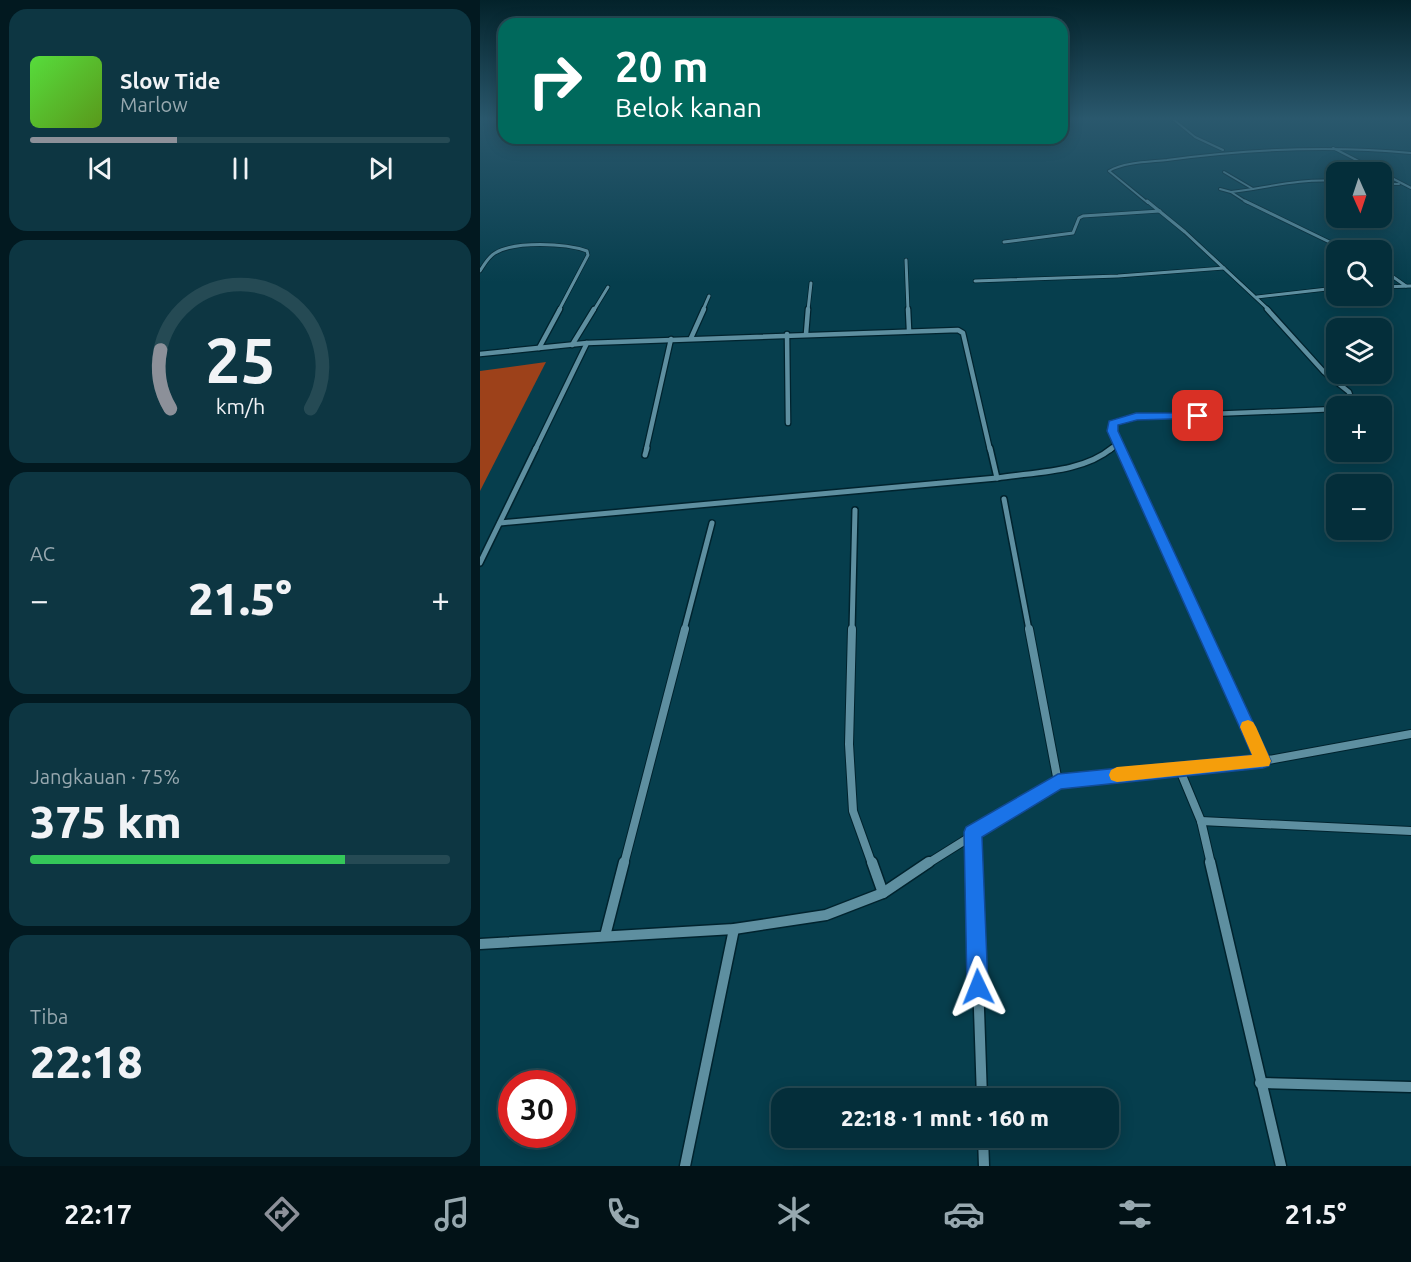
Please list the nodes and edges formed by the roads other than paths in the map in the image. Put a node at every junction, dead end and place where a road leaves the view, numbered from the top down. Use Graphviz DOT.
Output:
graph roads {
  1 [pos="1111,173"];
  2 [pos="1226,173"];
  3 [pos="1392,179"];
  4 [pos="1326,180"];
  5 [pos="1392,184"];
  6 [pos="1403,184"];
  7 [pos="1411,188"];
  8 [pos="1220,189"];
  9 [pos="1254,189"];
  10 [pos="1232,192"];
  11 [pos="1160,211"];
  12 [pos="1326,240"];
  13 [pos="1004,242"];
  14 [pos="906,260"];
  15 [pos="1224,268"];
  16 [pos="480,272"];
  17 [pos="1392,276"];
  18 [pos="975,281"];
  19 [pos="811,283"];
  20 [pos="1408,286"];
  21 [pos="608,287"];
  22 [pos="1392,287"];
  23 [pos="1326,289"];
  24 [pos="709,296"];
  25 [pos="1257,297"];
  26 [pos="909,330"];
  27 [pos="787,334"];
  28 [pos="806,334"];
  29 [pos="692,338"];
  30 [pos="671,339"];
  31 [pos="587,343"];
  32 [pos="572,345"];
  33 [pos="538,348"];
  34 [pos="480,354"];
  35 [pos="1350,396"];
  36 [pos="1326,410"];
  37 [pos="788,423"];
  38 [pos="1119,442"];
  39 [pos="645,455"];
  40 [pos="997,478"];
  41 [pos="1004,499"];
  42 [pos="855,510"];
  43 [pos="500,523"];
  44 [pos="712,523"];
  45 [pos="480,563"];
  46 [pos="1411,734"];
  47 [pos="1263,761"];
  48 [pos="1179,768"];
  49 [pos="1058,782"];
  50 [pos="1201,821"];
  51 [pos="1411,831"];
  52 [pos="973,832"];
  53 [pos="883,893"];
  54 [pos="734,929"];
  55 [pos="605,936"];
  56 [pos="480,945"];
  57 [pos="1260,1083"];
  58 [pos="1411,1087"];
  59 [pos="981,1088"];
  60 [pos="983,1148"];
  61 [pos="685,1166"];
  62 [pos="984,1166"];
  63 [pos="1281,1166"];
  1 -- 11 [label="street"];
  2 -- 9 [label="street"];
  3 -- 6 [label="street"];
  4 -- 9 [label="street"];
  5 -- 6 [label="street"];
  6 -- 7 [label="street"];
  8 -- 10 [label="street"];
  9 -- 10 [label="street"];
  10 -- 12 [label="street"];
  11 -- 13 [label="street"];
  11 -- 15 [label="street"];
  14 -- 26 [label="street"];
  15 -- 18 [label="street"];
  15 -- 25 [label="street"];
  16 -- 33 [label="street"];
  17 -- 20 [label="street"];
  19 -- 28 [label="street"];
  20 -- 22 [label="street"];
  21 -- 32 [label="street"];
  23 -- 25 [label="street"];
  24 -- 29 [label="street"];
  25 -- 35 [label="street"];
  26 -- 28 [label="street"];
  26 -- 40 [label="street"];
  27 -- 28 [label="street"];
  27 -- 29 [label="street"];
  27 -- 37 [label="street"];
  29 -- 30 [label="street"];
  30 -- 31 [label="street"];
  30 -- 39 [label="street"];
  31 -- 32 [label="street"];
  31 -- 43 [label="street"];
  32 -- 33 [label="street"];
  33 -- 34 [label="street"];
  36 -- 38 [label="street"];
  38 -- 40 [label="street"];
  38 -- 47 [label="street"];
  40 -- 43 [label="street"];
  41 -- 49 [label="street"];
  42 -- 53 [label="street"];
  43 -- 45 [label="street"];
  44 -- 55 [label="street"];
  46 -- 47 [label="street"];
  47 -- 48 [label="street"];
  48 -- 49 [label="street"];
  48 -- 50 [label="street"];
  49 -- 52 [label="street"];
  50 -- 51 [label="street"];
  50 -- 57 [label="street"];
  52 -- 53 [label="street"];
  52 -- 59 [label="street"];
  53 -- 54 [label="street"];
  54 -- 55 [label="street"];
  54 -- 61 [label="street"];
  55 -- 56 [label="street"];
  57 -- 58 [label="street"];
  57 -- 63 [label="street"];
  60 -- 62 [label="street"];
}
